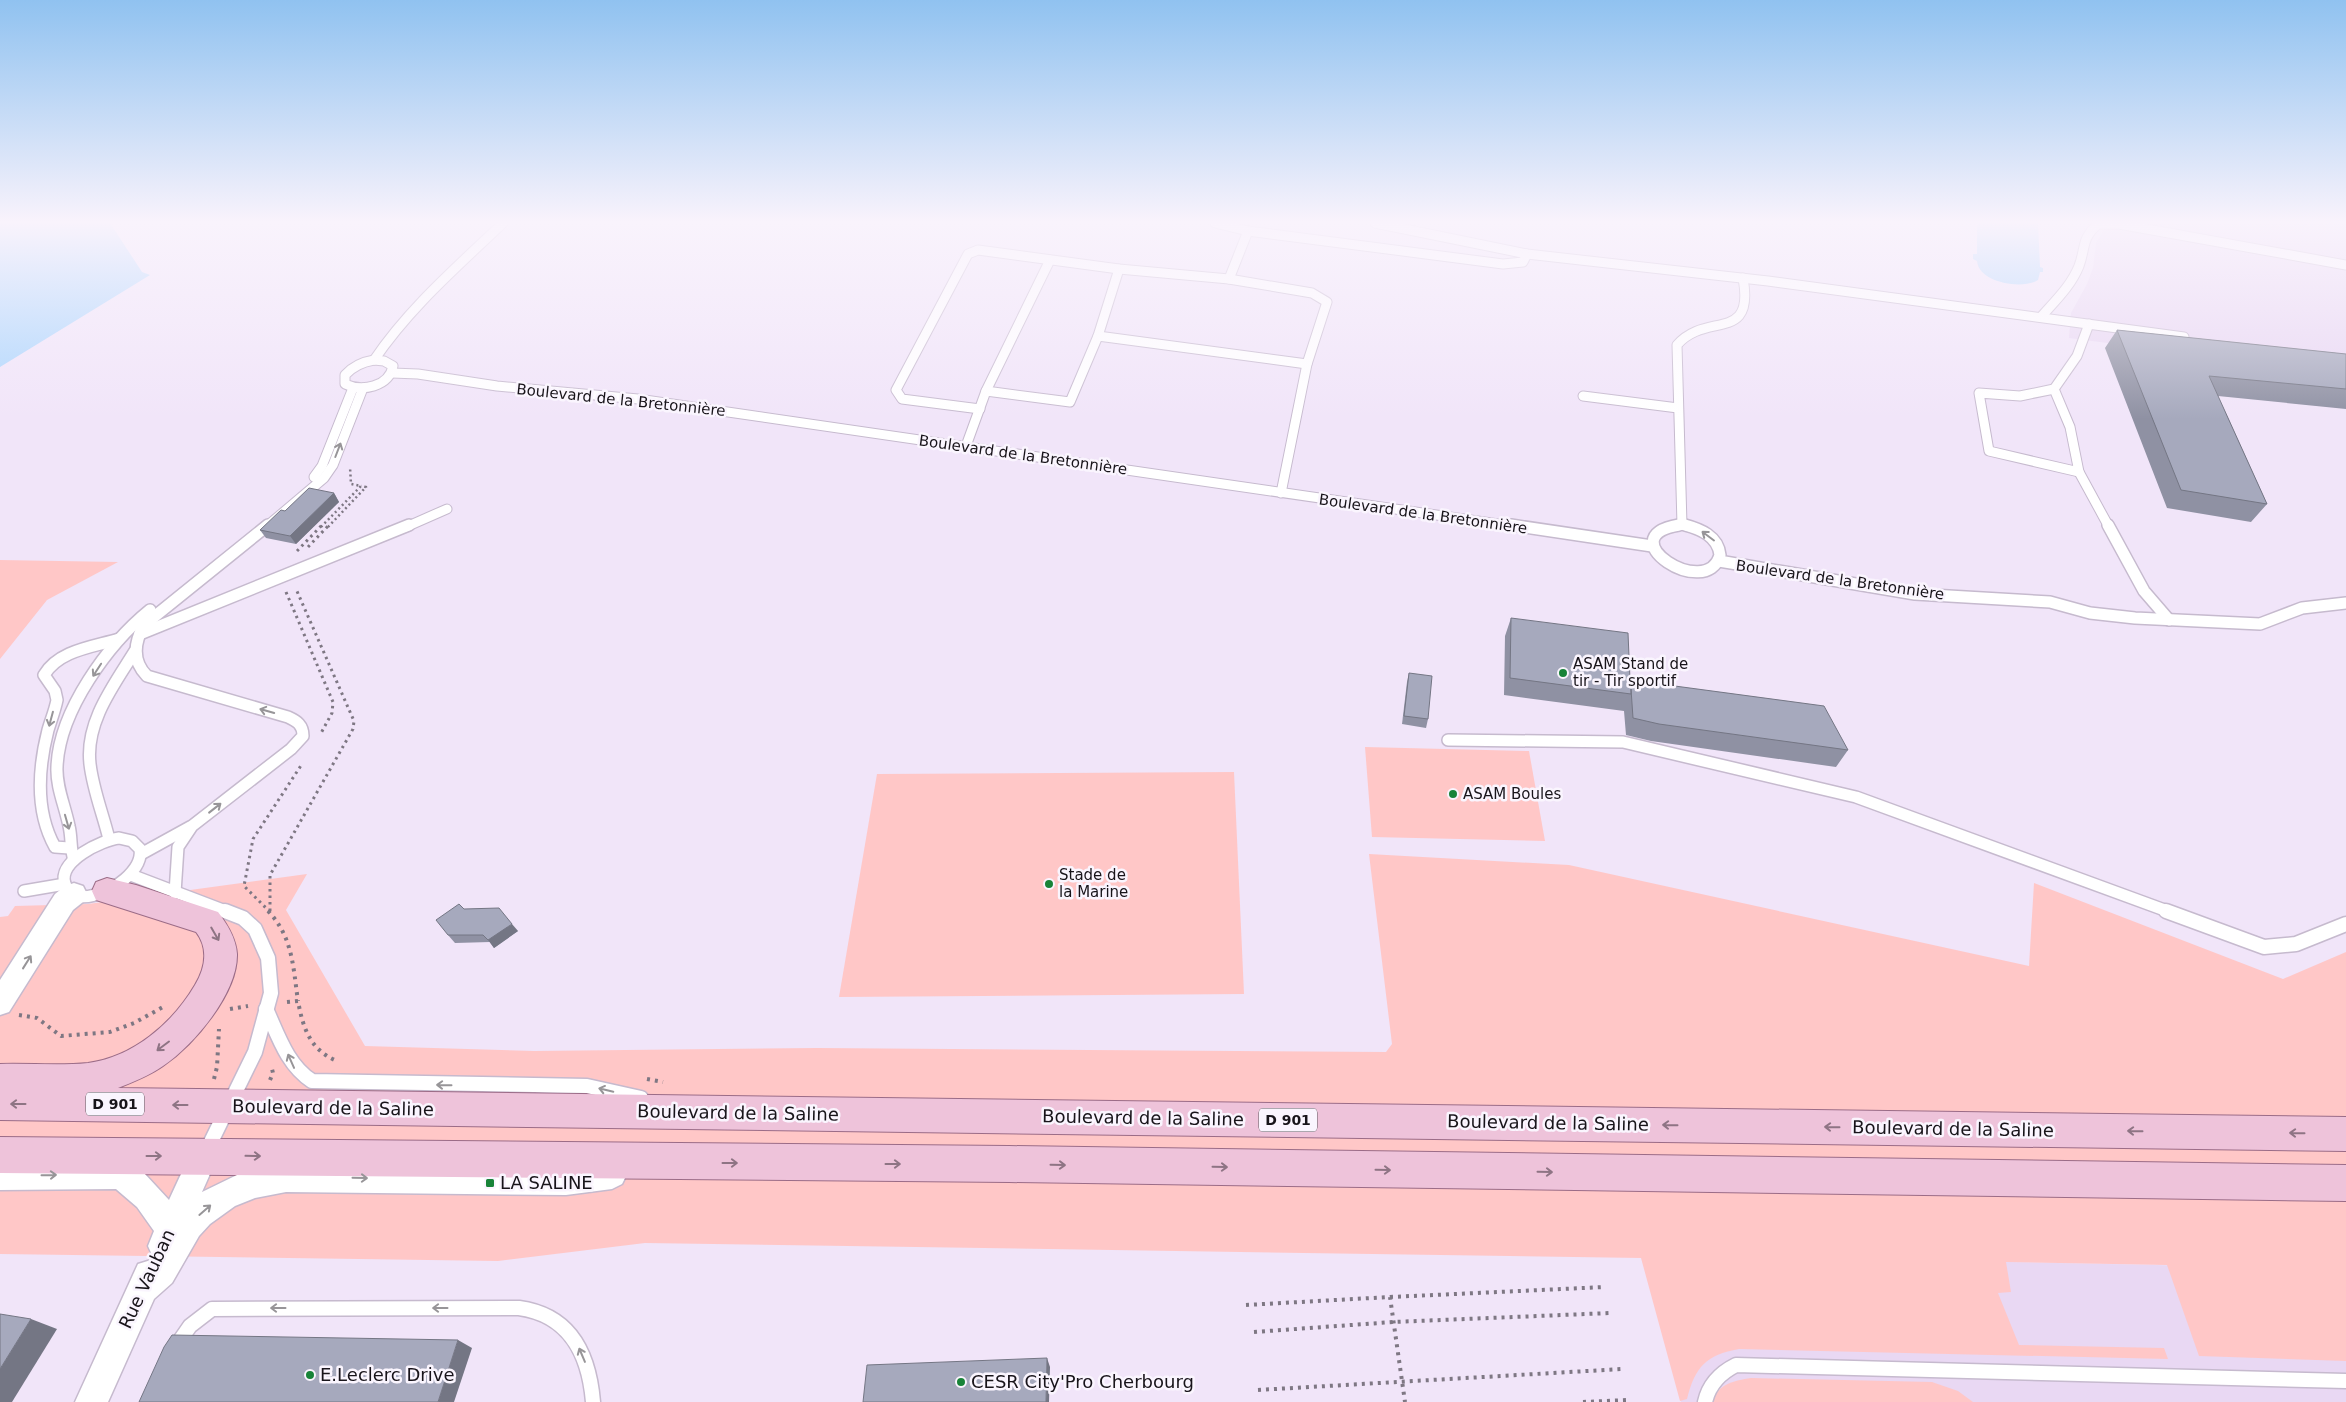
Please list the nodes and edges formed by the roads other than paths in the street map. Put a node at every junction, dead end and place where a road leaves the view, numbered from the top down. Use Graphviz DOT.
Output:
graph roads {
  1 [pos="436,288"];
  2 [pos="950,288"];
  3 [pos="1036,288"];
  4 [pos="1113,288"];
  5 [pos="1285,288"];
  6 [pos="1747,288"];
  7 [pos="1823,288"];
  8 [pos="2065,288"];
  9 [pos="2041,317"];
  10 [pos="2089,324"];
  11 [pos="1098,336"];
  12 [pos="2198,339"];
  13 [pos="374,360"];
  14 [pos="1307,364"];
  15 [pos="392,373"];
  16 [pos="358,388"];
  17 [pos="2054,389"];
  18 [pos="986,391"];
  19 [pos="1583,396"];
  20 [pos="1678,408"];
  21 [pos="980,409"];
  22 [pos="966,446"];
  23 [pos="2079,472"];
  24 [pos="1281,493"];
  25 [pos="447,509"];
  26 [pos="1682,525"];
  27 [pos="1652,546"];
  28 [pos="1719,562"];
  29 [pos="2346,603"];
  30 [pos="2169,620"];
  31 [pos="138,635"];
  32 [pos="119,640"];
  33 [pos="135,651"];
  34 [pos="1448,740"];
  35 [pos="192,826"];
  36 [pos="109,839"];
  37 [pos="69,848"];
  38 [pos="141,854"];
  39 [pos="74,860"];
  40 [pos="119,883"];
  41 [pos="69,889"];
  42 [pos="24,891"];
  43 [pos="175,893"];
  44 [pos="2346,924"];
  45 [pos="5,1008"];
  46 [pos="266,1009"];
  47 [pos="0,1080"];
  48 [pos="221,1095"];
  49 [pos="0,1103"];
  50 [pos="705,1112"];
  51 [pos="2346,1134"];
  52 [pos="0,1154"];
  53 [pos="204,1156"];
  54 [pos="691,1162"];
  55 [pos="0,1176"];
  56 [pos="2346,1183"];
  57 [pos="170,1229"];
  58 [pos="143,1288"];
  59 [pos="170,1359"];
  60 [pos="2346,1382"];
  61 [pos="91,1402"];
  62 [pos="593,1402"];
  63 [pos="1705,1402"];
  1 -- 13 [label="lane"];
  2 -- 21 [label="lane"];
  3 -- 18 [label="lane"];
  4 -- 11 [label="lane"];
  5 -- 14 [label="lane"];
  6 -- 20 [label="lane"];
  7 -- 9 [label="lane"];
  8 -- 9 [label="lane"];
  9 -- 10 [label="lane"];
  10 -- 12 [label="lane"];
  10 -- 17 [label="lane"];
  11 -- 14 [label="lane"];
  11 -- 18 [label="lane"];
  13 -- 15 [label="lane"];
  13 -- 16 [label="lane"];
  14 -- 24 [label="lane"];
  15 -- 16 [label="lane"];
  15 -- 22 [label="lane, Boulevard de la Bretonnière"];
  31 -- 16 [label="lane, one-way"];
  16 -- 32 [label="lane"];
  17 -- 23 [label="lane"];
  17 -- 23 [label="lane"];
  18 -- 21 [label="lane"];
  19 -- 20 [label="lane"];
  20 -- 26 [label="lane"];
  21 -- 22 [label="lane"];
  22 -- 24 [label="lane, Boulevard de la Bretonnière"];
  23 -- 30 [label="lane"];
  24 -- 27 [label="lane, Boulevard de la Bretonnière"];
  25 -- 31 [label="lane"];
  26 -- 27 [label="lane"];
  28 -- 26 [label="lane, one-way"];
  27 -- 28 [label="lane"];
  28 -- 30 [label="lane, Boulevard de la Bretonnière"];
  29 -- 30 [label="lane, Boulevard de la Bretonnière"];
  31 -- 33 [label="lane"];
  32 -- 37 [label="lane, one-way"];
  32 -- 37 [label="lane, one-way"];
  35 -- 33 [label="lane, one-way"];
  33 -- 36 [label="lane"];
  34 -- 44 [label="lane"];
  35 -- 38 [label="lane"];
  35 -- 43 [label="lane"];
  36 -- 38 [label="lane"];
  36 -- 39 [label="lane"];
  37 -- 39 [label="lane"];
  38 -- 40 [label="lane"];
  39 -- 41 [label="lane"];
  40 -- 41 [label="lane"];
  40 -- 43 [label="lane"];
  40 -- 47 [label="main road, one-way"];
  41 -- 42 [label="lane"];
  45 -- 41 [label="street, one-way"];
  43 -- 46 [label="lane"];
  46 -- 48 [label="lane"];
  50 -- 46 [label="lane, one-way"];
  48 -- 49 [label="main road, Boulevard de la Saline / D 901, one-way"];
  48 -- 50 [label="main road, Boulevard de la Saline / D 901"];
  48 -- 53 [label="lane"];
  51 -- 50 [label="main road, Boulevard de la Saline / D 901, one-way"];
  52 -- 53 [label="main road, one-way"];
  53 -- 54 [label="main road, one-way"];
  53 -- 57 [label="street, Rue Vauban"];
  54 -- 56 [label="main road, one-way"];
  58 -- 54 [label="street, one-way"];
  55 -- 57 [label="street, one-way"];
  57 -- 58 [label="street, Rue Vauban"];
  58 -- 61 [label="street, Rue Vauban"];
  62 -- 59 [label="lane, one-way"];
  60 -- 63 [label="lane"];
}
